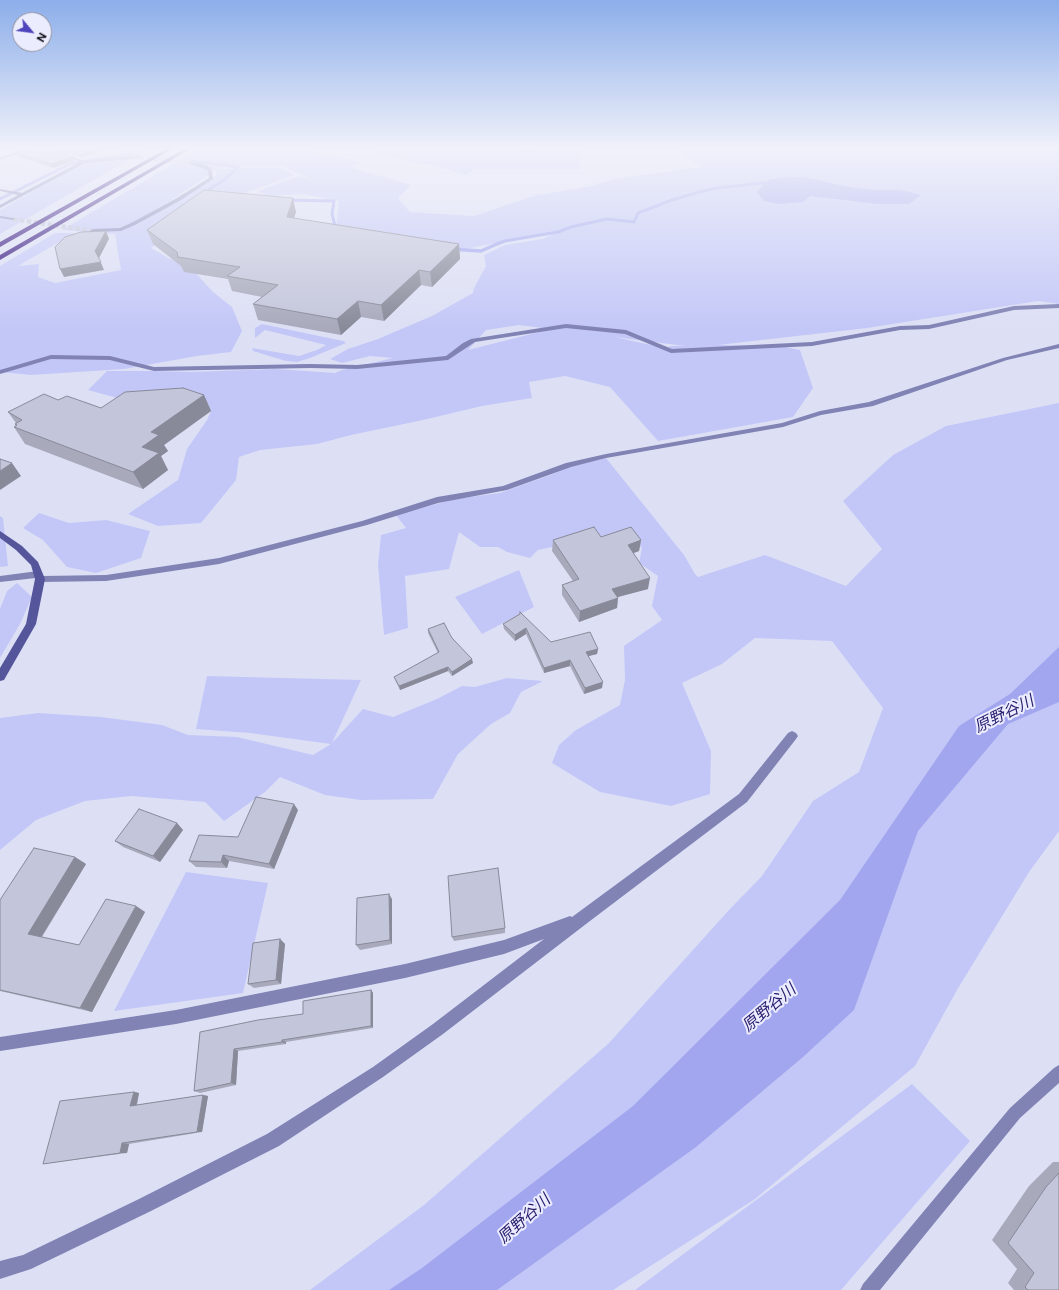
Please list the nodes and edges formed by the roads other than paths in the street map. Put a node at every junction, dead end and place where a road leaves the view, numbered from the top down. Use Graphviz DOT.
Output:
graph roads {
  1 [pos="65,208"];
  2 [pos="86,208"];
  3 [pos="162,208"];
  4 [pos="0,217"];
  5 [pos="13,219"];
  6 [pos="92,231"];
  7 [pos="0,245"];
  8 [pos="0,258"];
  9 [pos="1059,306"];
  10 [pos="1059,346"];
  11 [pos="0,372"];
  12 [pos="0,534"];
  13 [pos="39,577"];
  14 [pos="0,579"];
  15 [pos="0,677"];
  16 [pos="792,736"];
  17 [pos="581,919"];
  18 [pos="0,1044"];
  19 [pos="1059,1073"];
  20 [pos="0,1270"];
  21 [pos="869,1290"];
  1 -- 7 [label="highway"];
  2 -- 8 [label="highway"];
  3 -- 6 [label="street"];
  4 -- 5 [label="street"];
  9 -- 11 [label="street"];
  10 -- 13 [label="street"];
  12 -- 13 [label="street"];
  13 -- 14 [label="street"];
  13 -- 15 [label="street"];
  16 -- 17 [label="street"];
  17 -- 18 [label="street"];
  17 -- 20 [label="street"];
  19 -- 21 [label="street"];
}
